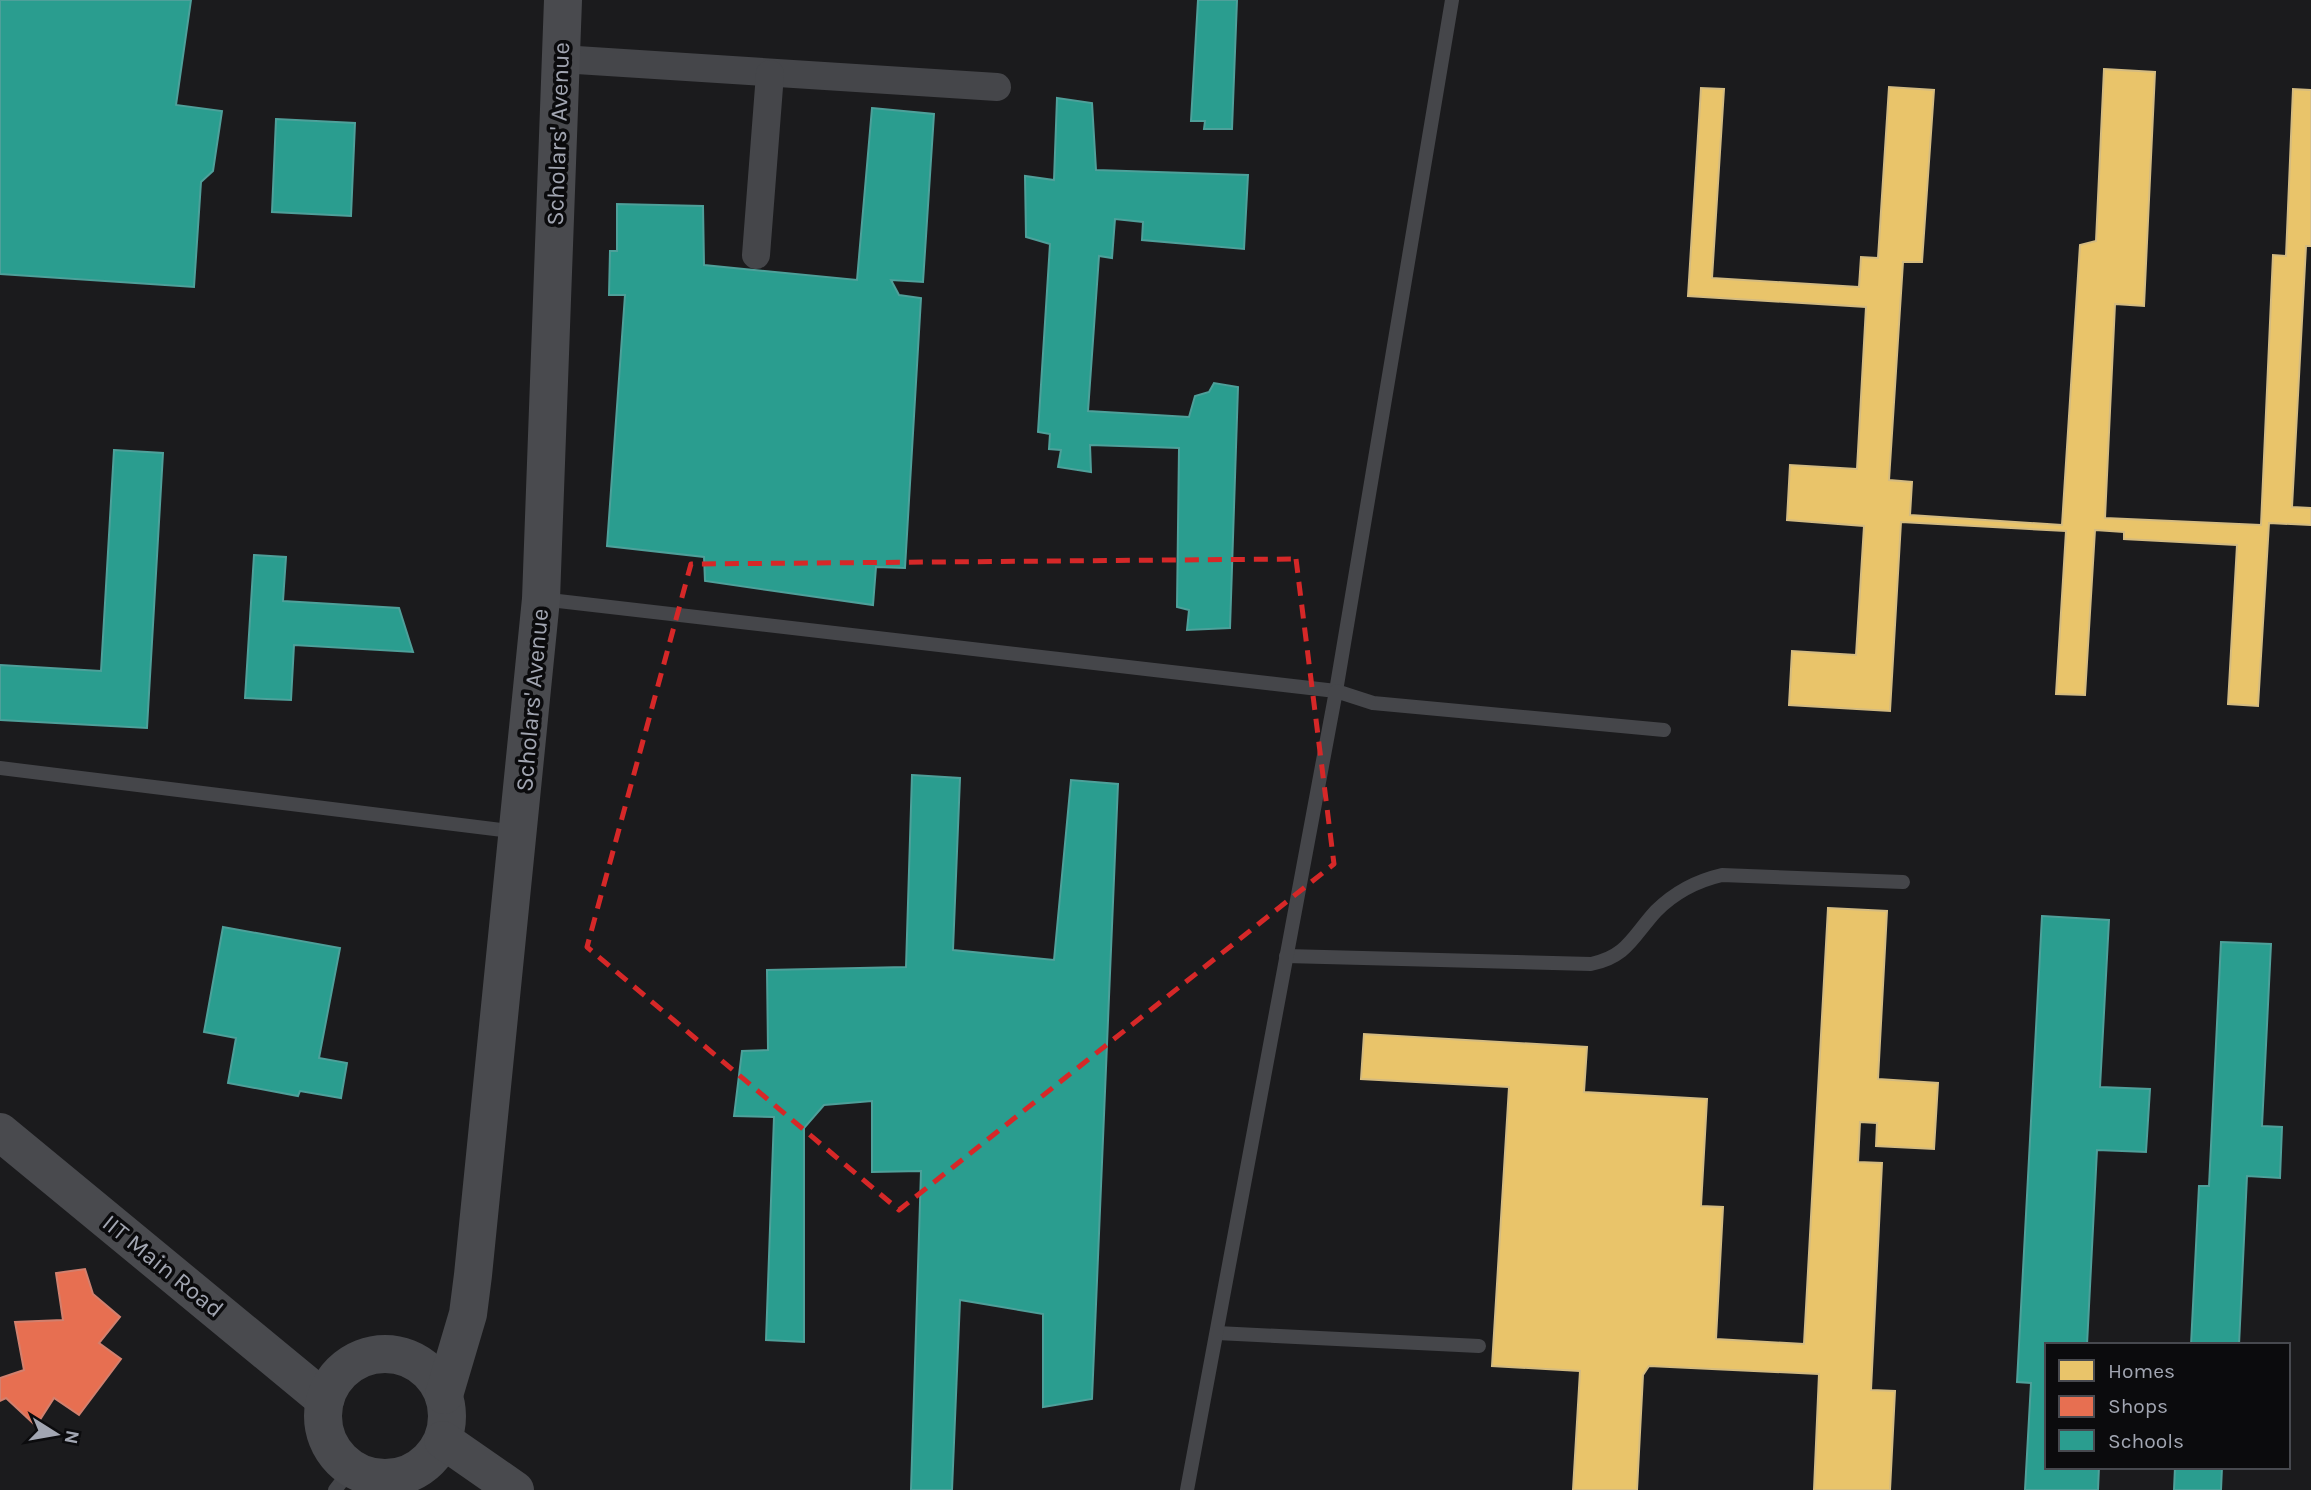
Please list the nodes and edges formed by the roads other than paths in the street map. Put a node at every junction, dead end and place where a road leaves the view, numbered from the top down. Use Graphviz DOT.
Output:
graph roads {
  1 [pos="564,0"];
  2 [pos="1452,0"];
  3 [pos="561,59"];
  4 [pos="770,74"];
  5 [pos="997,87"];
  6 [pos="756,255"];
  7 [pos="541,599"];
  8 [pos="1336,691"];
  9 [pos="1664,730"];
  10 [pos="0,768"];
  11 [pos="519,832"];
  12 [pos="1903,882"];
  13 [pos="1286,956"];
  14 [pos="0,1132"];
  15 [pos="1217,1333"];
  16 [pos="1479,1346"];
  17 [pos="444,1395"];
  18 [pos="325,1400"];
  19 [pos="443,1440"];
  20 [pos="343,1479"];
  21 [pos="413,1483"];
  22 [pos="515,1490"];
  23 [pos="1187,1490"];
  1 -- 3 [label="street, Scholars' Avenue"];
  2 -- 8 [label="lane"];
  3 -- 4 [label="street"];
  3 -- 7 [label="street, Scholars' Avenue"];
  4 -- 5 [label="street"];
  4 -- 6 [label="street"];
  7 -- 8 [label="lane"];
  7 -- 11 [label="street, Scholars' Avenue"];
  8 -- 9 [label="lane"];
  8 -- 13 [label="lane"];
  10 -- 11 [label="lane"];
  11 -- 17 [label="street, Scholars' Avenue"];
  12 -- 13 [label="lane"];
  13 -- 15 [label="lane"];
  14 -- 18 [label="street, IIT Main Road"];
  15 -- 16 [label="lane"];
  15 -- 23 [label="lane"];
  17 -- 18 [label="street"];
  17 -- 19 [label="street"];
  18 -- 20 [label="street"];
  19 -- 21 [label="street"];
  19 -- 22 [label="street"];
  20 -- 21 [label="street"];
}
